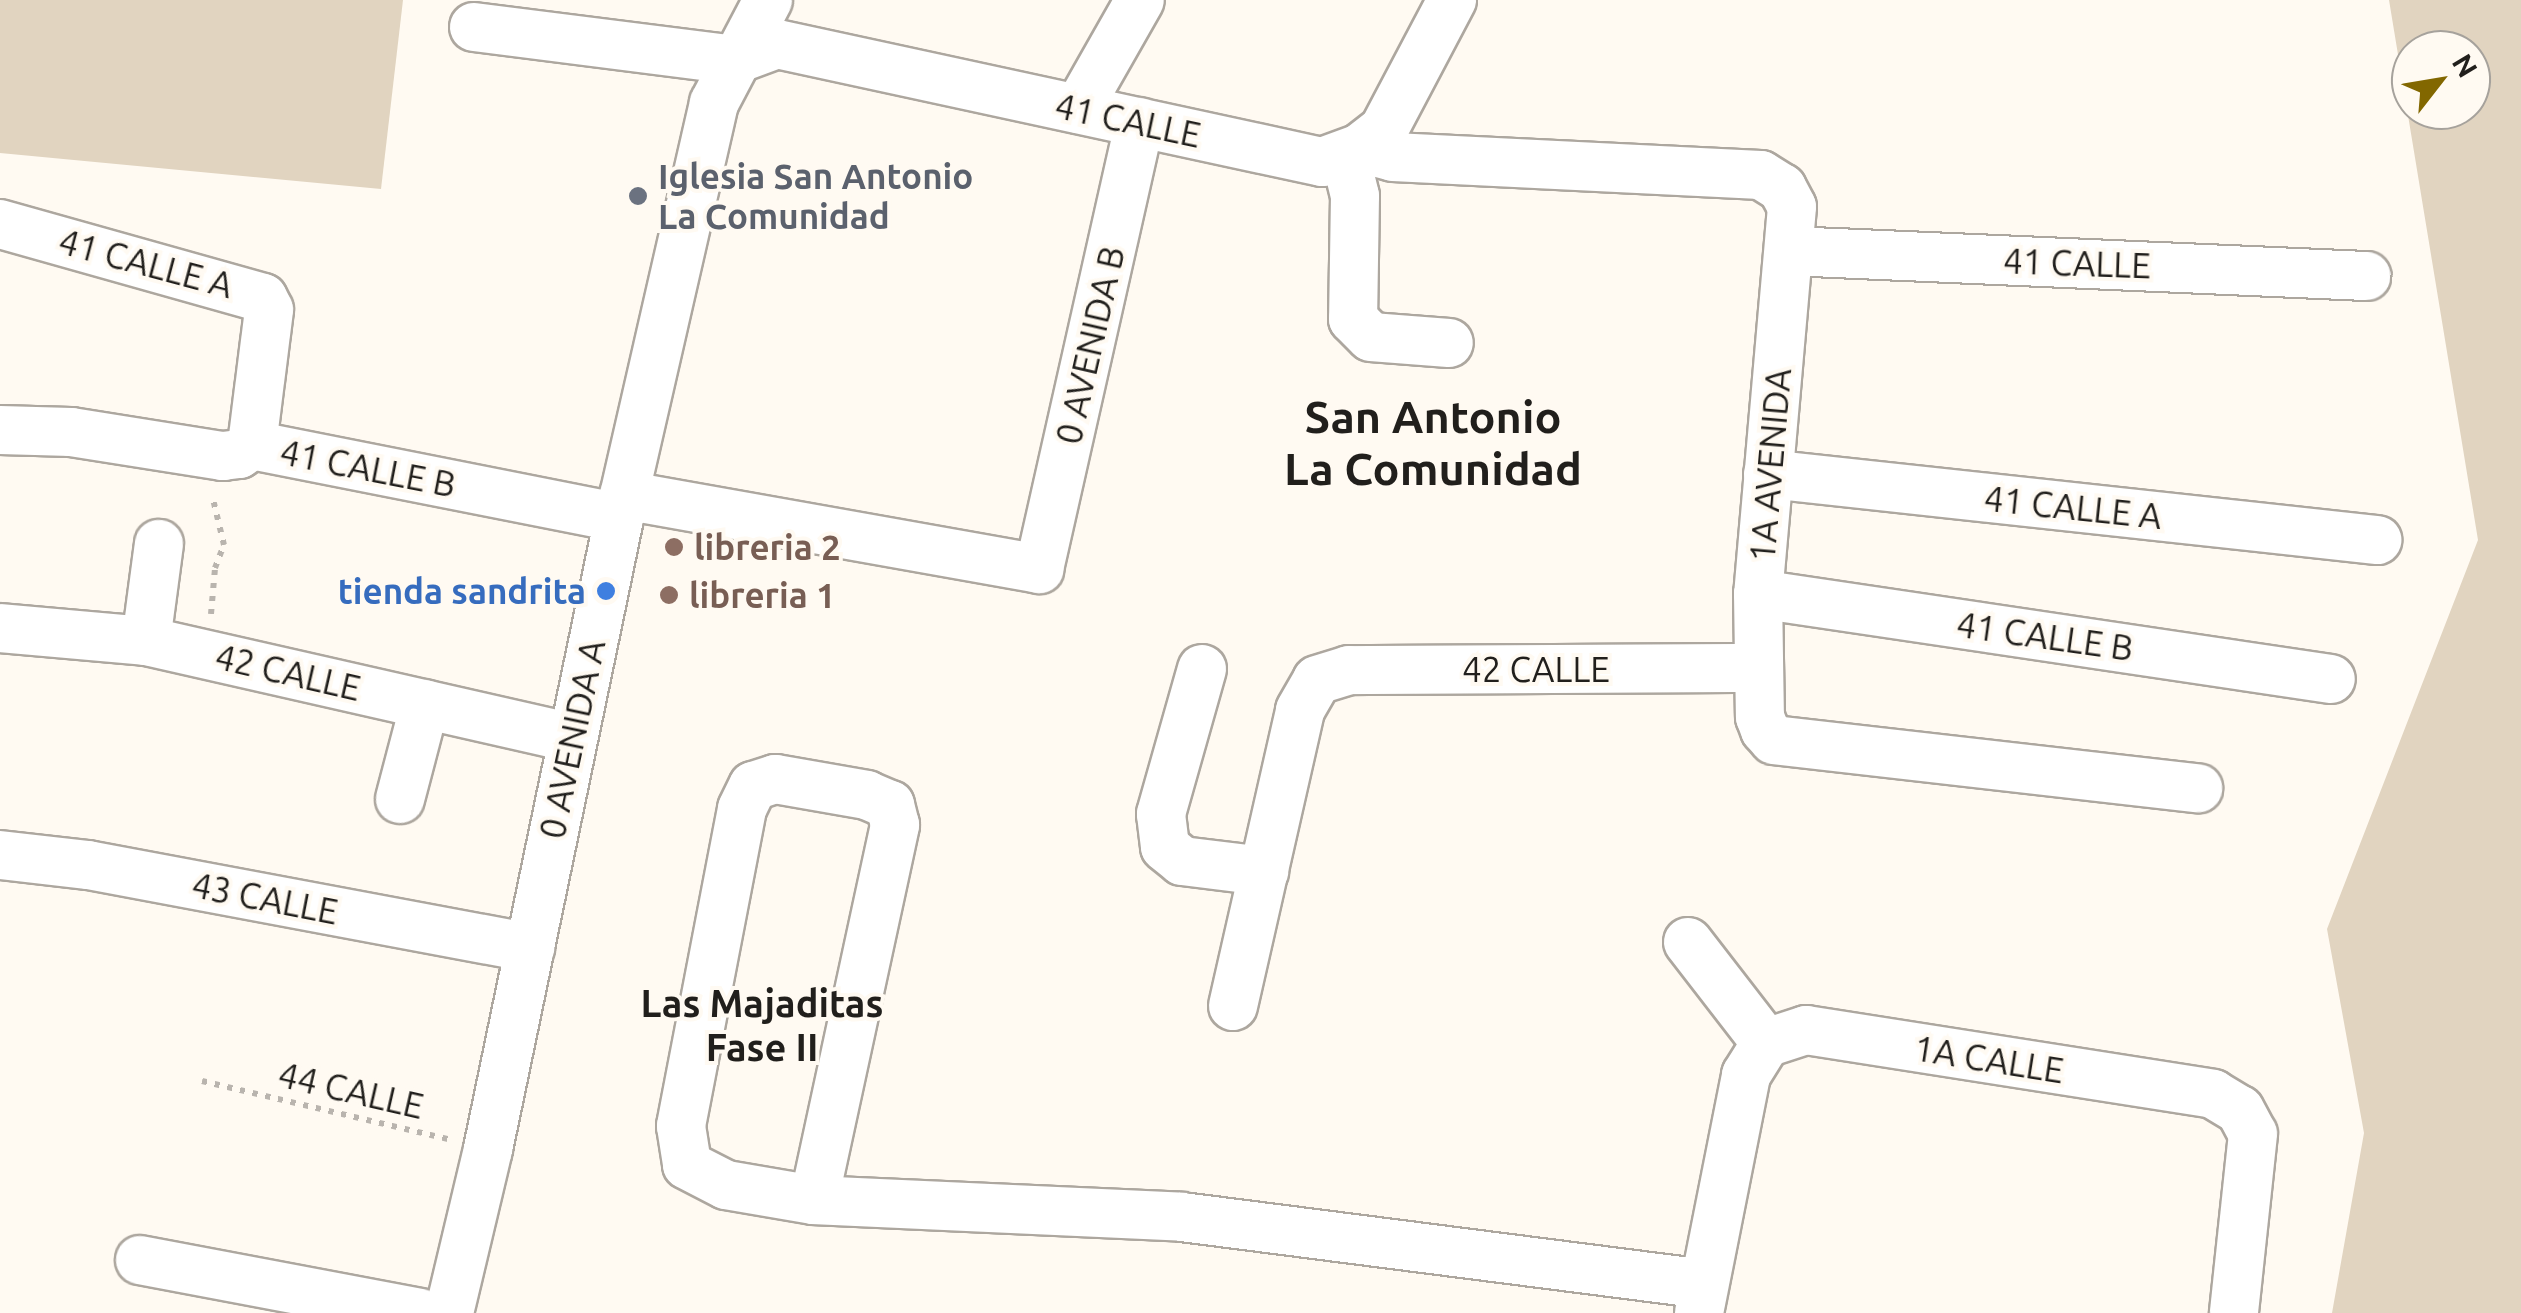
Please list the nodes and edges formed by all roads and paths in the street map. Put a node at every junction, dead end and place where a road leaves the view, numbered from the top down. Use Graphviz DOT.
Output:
graph roads {
  1 [pos="768,0"];
  2 [pos="1140,0"];
  3 [pos="1452,0"];
  4 [pos="474,27"];
  5 [pos="734,60"];
  6 [pos="1078,109"];
  7 [pos="1140,122"];
  8 [pos="1352,152"];
  9 [pos="1782,188"];
  10 [pos="0,224"];
  11 [pos="1789,251"];
  12 [pos="2366,276"];
  13 [pos="1450,343"];
  14 [pos="0,430"];
  15 [pos="237,450"];
  16 [pos="1768,474"];
  17 [pos="622,507"];
  18 [pos="2377,540"];
  19 [pos="159,544"];
  20 [pos="1758,594"];
  21 [pos="0,628"];
  22 [pos="146,640"];
  23 [pos="212,654"];
  24 [pos="1757,668"];
  25 [pos="1202,669"];
  26 [pos="2331,678"];
  27 [pos="426,704"];
  28 [pos="572,738"];
  29 [pos="2198,788"];
  30 [pos="400,799"];
  31 [pos="0,856"];
  32 [pos="1264,871"];
  33 [pos="1688,942"];
  34 [pos="530,948"];
  35 [pos="1234,1006"];
  36 [pos="1766,1044"];
  37 [pos="202,1081"];
  38 [pos="488,1149"];
  39 [pos="814,1200"];
  40 [pos="140,1260"];
  41 [pos="1701,1298"];
  42 [pos="420,1313"];
  43 [pos="449,1313"];
  44 [pos="2234,1313"];
  1 -- 5 [label="street, 0 AVENIDA A"];
  2 -- 6 [label="street"];
  3 -- 8 [label="street"];
  4 -- 5 [label="street, 41 CALLE"];
  5 -- 6 [label="street, 41 CALLE"];
  5 -- 17 [label="street, 0 AVENIDA A"];
  6 -- 7 [label="street, 41 CALLE"];
  7 -- 8 [label="street, 41 CALLE"];
  7 -- 17 [label="street, 0 AVENIDA B"];
  8 -- 9 [label="street, 41 CALLE"];
  8 -- 13 [label="street"];
  9 -- 11 [label="street, 1A AVENIDA"];
  10 -- 15 [label="street, 41 CALLE A"];
  11 -- 12 [label="street, 41 CALLE"];
  11 -- 16 [label="street, 1A AVENIDA"];
  14 -- 15 [label="street, 41 CALLE B"];
  15 -- 17 [label="street, 41 CALLE B"];
  15 -- 23 [label="path"];
  16 -- 18 [label="street, 41 CALLE A"];
  16 -- 20 [label="street, 1A AVENIDA"];
  17 -- 28 [label="street, 0 AVENIDA A"];
  19 -- 22 [label="street"];
  20 -- 24 [label="street, 1A AVENIDA"];
  20 -- 26 [label="street, 41 CALLE B"];
  21 -- 22 [label="street, 42 CALLE"];
  22 -- 23 [label="street, 42 CALLE"];
  23 -- 27 [label="street, 42 CALLE"];
  24 -- 29 [label="street, 1A AVENIDA"];
  24 -- 32 [label="street, 42 CALLE"];
  25 -- 32 [label="street"];
  27 -- 28 [label="street, 42 CALLE"];
  27 -- 30 [label="street"];
  28 -- 34 [label="street, 0 AVENIDA A"];
  31 -- 34 [label="street, 43 CALLE"];
  32 -- 35 [label="street"];
  33 -- 36 [label="street"];
  34 -- 38 [label="street, 0 AVENIDA A"];
  36 -- 41 [label="street"];
  36 -- 44 [label="street, 1A CALLE"];
  37 -- 38 [label="path, 44 CALLE"];
  38 -- 43 [label="street, 0 AVENIDA A"];
  39 -- 39 [label="street"];
  39 -- 41 [label="street"];
  40 -- 42 [label="street"];
}
